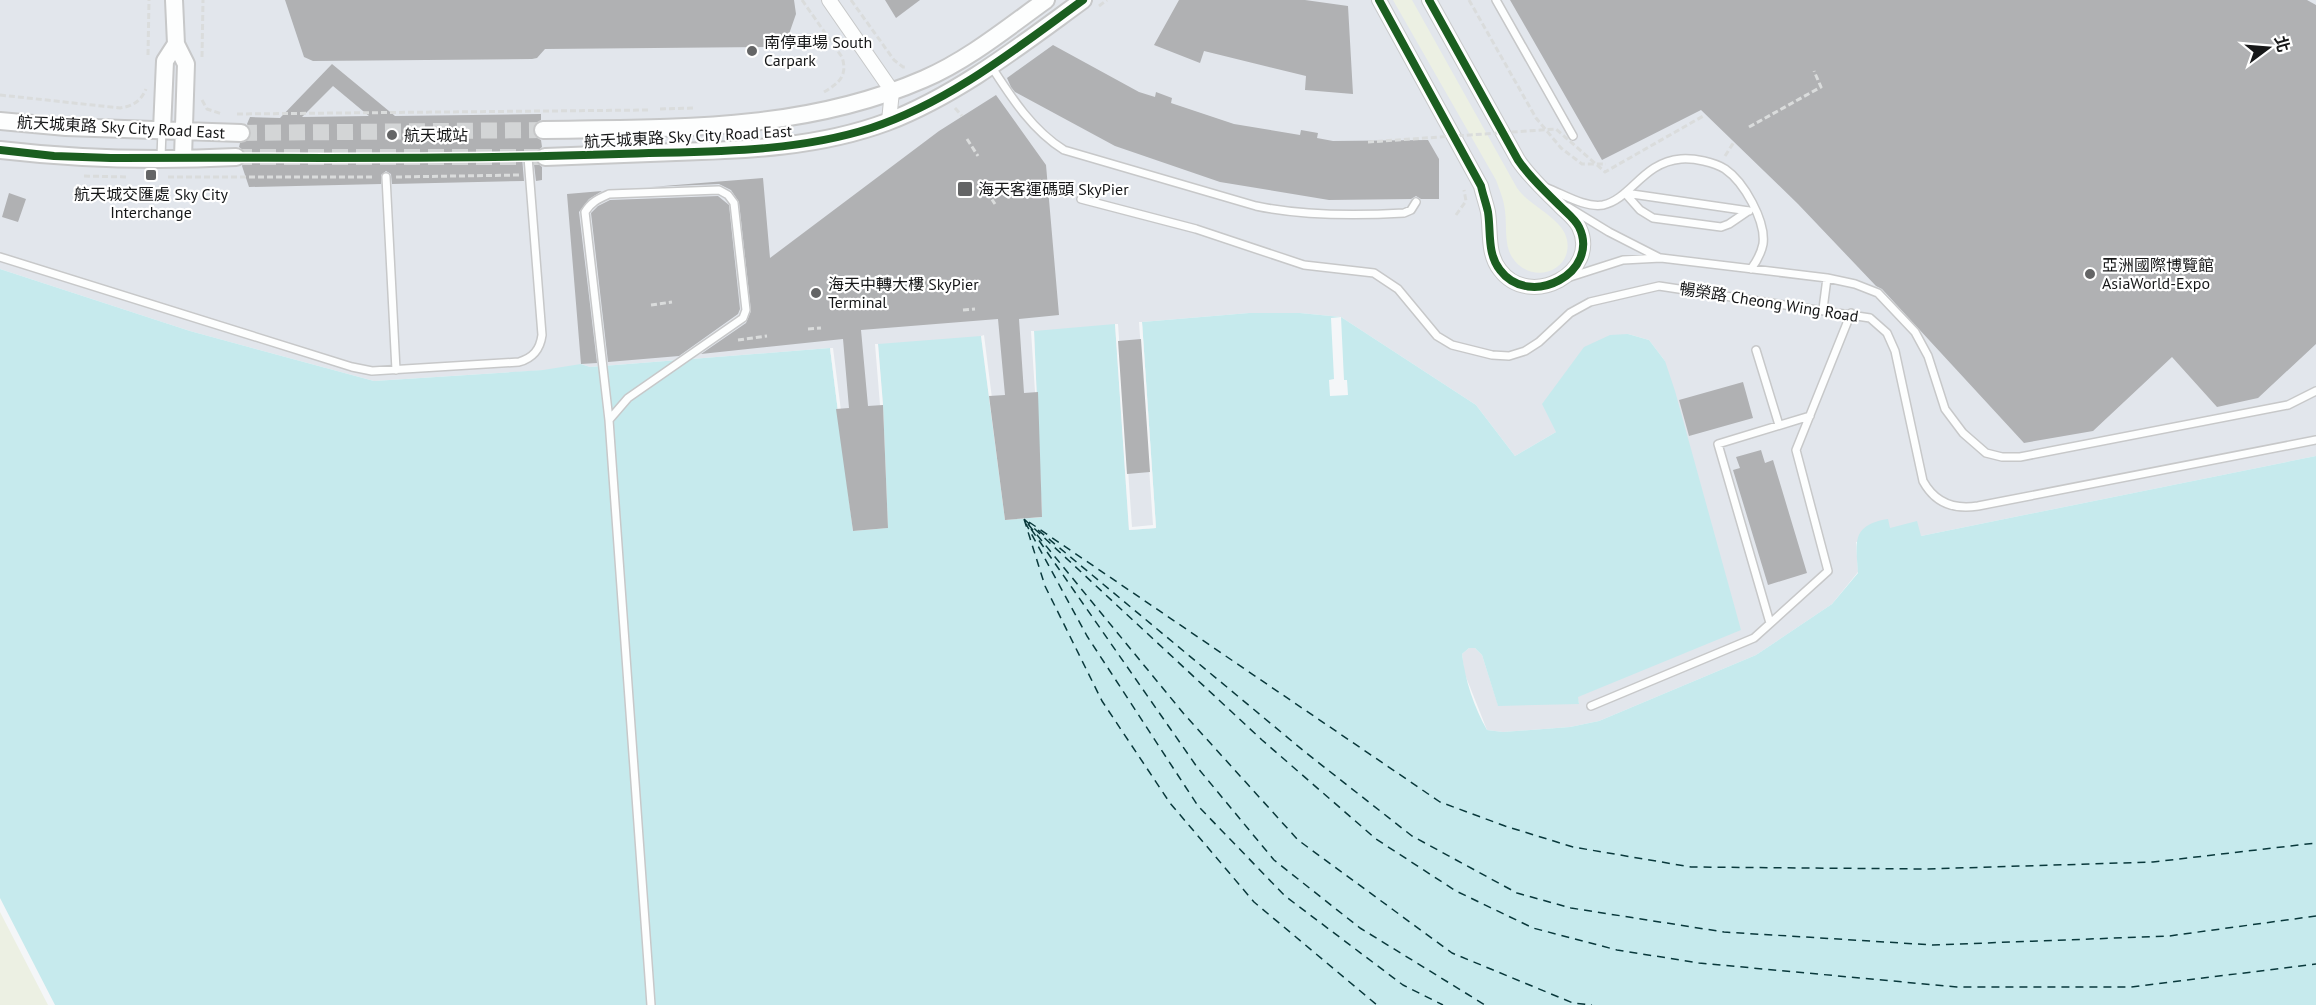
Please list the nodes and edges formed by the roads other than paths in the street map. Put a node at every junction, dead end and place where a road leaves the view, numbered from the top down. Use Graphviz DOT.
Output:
graph roads {
  1 [pos="174,0"];
  2 [pos="829,0"];
  3 [pos="1046,0"];
  4 [pos="1083,0"];
  5 [pos="1379,0"];
  6 [pos="1429,0"];
  7 [pos="1497,0"];
  8 [pos="176,44"];
  9 [pos="991,66"];
  10 [pos="892,91"];
  11 [pos="0,121"];
  12 [pos="889,121"];
  13 [pos="162,130"];
  14 [pos="543,130"];
  15 [pos="184,131"];
  16 [pos="242,133"];
  17 [pos="1573,136"];
  18 [pos="0,150"];
  19 [pos="161,157"];
  20 [pos="183,157"];
  21 [pos="236,157"];
  22 [pos="536,157"];
  23 [pos="386,177"];
  24 [pos="1536,183"];
  25 [pos="1624,193"];
  26 [pos="1548,194"];
  27 [pos="1081,199"];
  28 [pos="1416,201"];
  29 [pos="1748,211"];
  30 [pos="1757,212"];
  31 [pos="0,257"];
  32 [pos="1661,258"];
  33 [pos="1751,269"];
  34 [pos="1827,278"];
  35 [pos="1559,281"];
  36 [pos="1823,309"];
  37 [pos="1851,313"];
  38 [pos="1756,350"];
  39 [pos="396,370"];
  40 [pos="2316,391"];
  41 [pos="1810,416"];
  42 [pos="609,420"];
  43 [pos="1779,425"];
  44 [pos="2316,440"];
  45 [pos="1770,623"];
  46 [pos="1591,706"];
  47 [pos="651,1005"];
  1 -- 8 [label="street"];
  2 -- 10 [label="street"];
  3 -- 10 [label="street, 航天城東路 Sky City Road East"];
  4 -- 9 [label="street, 航天城東路 Sky City Road East"];
  5 -- 35 [label="street"];
  6 -- 24 [label="street"];
  7 -- 17 [label="lane"];
  8 -- 13 [label="street"];
  8 -- 15 [label="street"];
  9 -- 12 [label="street, 航天城東路 Sky City Road East"];
  9 -- 28 [label="lane"];
  10 -- 12 [label="street"];
  10 -- 14 [label="street, 航天城東路 Sky City Road East"];
  11 -- 13 [label="street, 航天城東路 Sky City Road East"];
  12 -- 22 [label="street, 航天城東路 Sky City Road East"];
  13 -- 15 [label="street, 航天城東路 Sky City Road East"];
  13 -- 19 [label="lane"];
  15 -- 16 [label="street, 航天城東路 Sky City Road East"];
  15 -- 20 [label="street"];
  18 -- 19 [label="street, 航天城東路 Sky City Road East"];
  19 -- 20 [label="street, 航天城東路 Sky City Road East"];
  20 -- 21 [label="street, 航天城東路 Sky City Road East"];
  22 -- 39 [label="lane"];
  23 -- 39 [label="lane"];
  24 -- 25 [label="lane"];
  24 -- 26 [label="street"];
  25 -- 29 [label="lane"];
  25 -- 29 [label="lane"];
  25 -- 30 [label="lane"];
  26 -- 32 [label="lane"];
  26 -- 35 [label="street"];
  27 -- 36 [label="lane, 暢榮路 Cheong Wing Road"];
  29 -- 30 [label="lane"];
  30 -- 33 [label="lane"];
  31 -- 39 [label="lane"];
  32 -- 33 [label="lane"];
  32 -- 35 [label="lane"];
  33 -- 34 [label="lane"];
  34 -- 36 [label="lane"];
  34 -- 40 [label="lane"];
  36 -- 37 [label="lane, 暢榮路 Cheong Wing Road"];
  37 -- 41 [label="lane"];
  37 -- 44 [label="lane, 暢榮路 Cheong Wing Road"];
  38 -- 43 [label="lane"];
  41 -- 43 [label="lane"];
  41 -- 45 [label="lane"];
  42 -- 42 [label="lane"];
  42 -- 47 [label="lane"];
  43 -- 45 [label="lane"];
  45 -- 46 [label="lane"];
}
